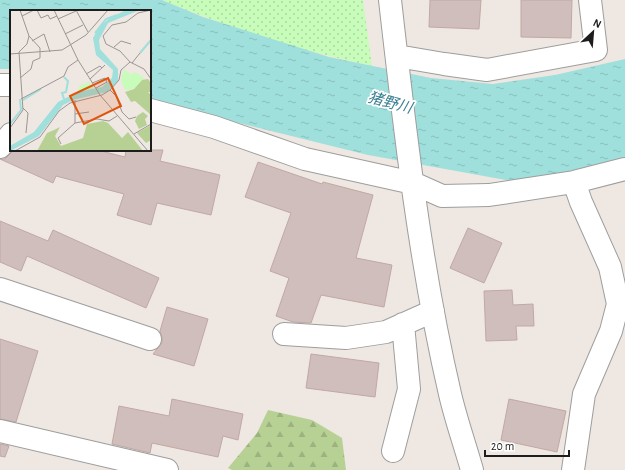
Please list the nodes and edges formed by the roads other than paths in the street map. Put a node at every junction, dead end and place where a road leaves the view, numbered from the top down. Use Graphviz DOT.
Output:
graph roads {
  1 [pos="390,0"];
  2 [pos="590,0"];
  3 [pos="397,59"];
  4 [pos="151,110"];
  5 [pos="10,135"];
  6 [pos="0,147"];
  7 [pos="625,169"];
  8 [pos="574,182"];
  9 [pos="413,183"];
  10 [pos="0,289"];
  11 [pos="621,304"];
  12 [pos="433,311"];
  13 [pos="402,324"];
  14 [pos="284,334"];
  15 [pos="150,339"];
  16 [pos="0,431"];
  17 [pos="393,452"];
  18 [pos="167,470"];
  19 [pos="472,470"];
  20 [pos="573,470"];
  1 -- 3 [label="street"];
  2 -- 3 [label="street"];
  3 -- 9 [label="street"];
  4 -- 9 [label="street"];
  5 -- 6 [label="street"];
  7 -- 8 [label="street"];
  8 -- 9 [label="street"];
  8 -- 11 [label="street"];
  9 -- 12 [label="street"];
  10 -- 15 [label="street"];
  11 -- 20 [label="street"];
  12 -- 13 [label="street"];
  12 -- 19 [label="street"];
  13 -- 14 [label="street"];
  13 -- 17 [label="street"];
  16 -- 18 [label="street"];
}
